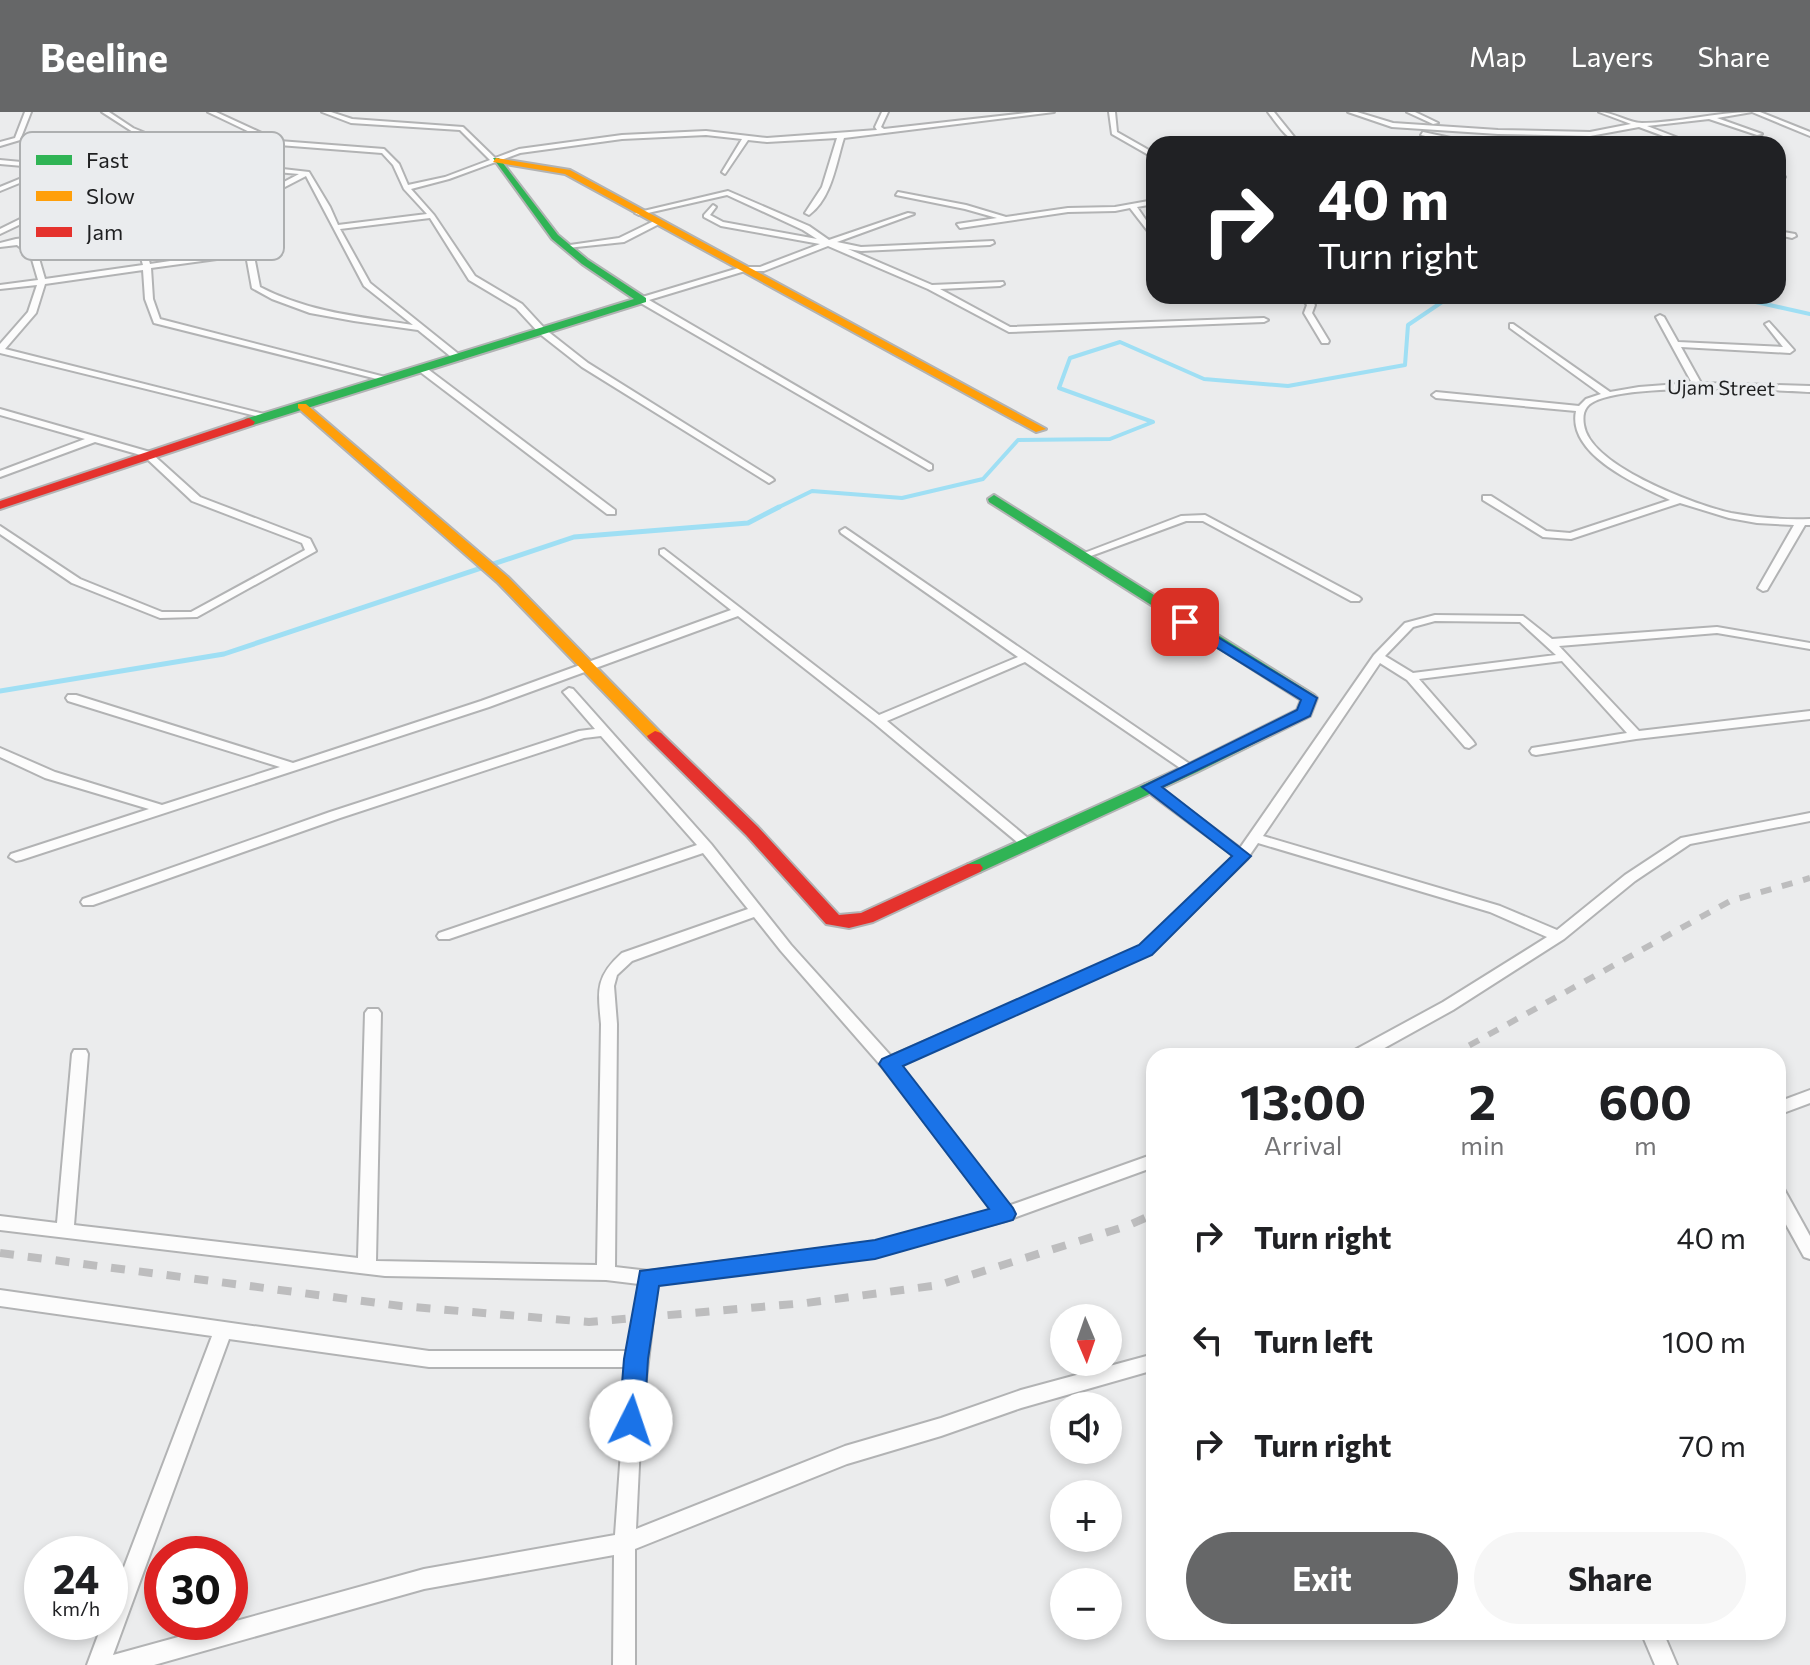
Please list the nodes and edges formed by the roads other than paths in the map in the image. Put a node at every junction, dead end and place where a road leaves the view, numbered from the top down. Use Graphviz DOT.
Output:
graph roads {
  1 [pos="28,112"];
  2 [pos="105,112"];
  3 [pos="211,112"];
  4 [pos="325,112"];
  5 [pos="885,112"];
  6 [pos="1051,112"];
  7 [pos="1112,112"];
  8 [pos="1271,112"];
  9 [pos="1351,112"];
  10 [pos="1410,112"];
  11 [pos="1602,112"];
  12 [pos="1693,112"];
  13 [pos="1749,112"];
  14 [pos="1755,112"];
  15 [pos="1709,117"];
  16 [pos="977,120"];
  17 [pos="1810,123"];
  18 [pos="1396,125"];
  19 [pos="1643,125"];
  20 [pos="1788,125"];
  21 [pos="985,127"];
  22 [pos="1444,128"];
  23 [pos="21,132"];
  24 [pos="139,132"];
  25 [pos="254,132"];
  26 [pos="883,132"];
  27 [pos="20,134"];
  28 [pos="1759,134"];
  29 [pos="1810,134"];
  30 [pos="841,136"];
  31 [pos="1291,136"];
  32 [pos="1440,136"];
  33 [pos="1458,136"];
  34 [pos="1671,136"];
  35 [pos="746,138"];
  36 [pos="284,143"];
  37 [pos="0,144"];
  38 [pos="1146,151"];
  39 [pos="494,160"];
  40 [pos="0,162"];
  41 [pos="20,164"];
  42 [pos="284,171"];
  43 [pos="725,172"];
  44 [pos="307,173"];
  45 [pos="20,181"];
  46 [pos="284,185"];
  47 [pos="406,188"];
  48 [pos="0,189"];
  49 [pos="898,194"];
  50 [pos="1146,204"];
  51 [pos="713,207"];
  52 [pos="1133,207"];
  53 [pos="639,213"];
  54 [pos="809,213"];
  55 [pos="910,214"];
  56 [pos="432,216"];
  57 [pos="1006,220"];
  58 [pos="657,223"];
  59 [pos="20,224"];
  60 [pos="960,226"];
  61 [pos="1146,226"];
  62 [pos="335,227"];
  63 [pos="0,234"];
  64 [pos="1786,235"];
  65 [pos="1792,236"];
  66 [pos="17,241"];
  67 [pos="20,241"];
  68 [pos="20,243"];
  69 [pos="828,243"];
  70 [pos="990,243"];
  71 [pos="0,245"];
  72 [pos="567,246"];
  73 [pos="35,260"];
  74 [pos="145,260"];
  75 [pos="194,260"];
  76 [pos="250,260"];
  77 [pos="147,267"];
  78 [pos="745,269"];
  79 [pos="42,282"];
  80 [pos="1000,284"];
  81 [pos="0,287"];
  82 [pos="931,287"];
  83 [pos="642,300"];
  84 [pos="1310,304"];
  85 [pos="1660,317"];
  86 [pos="1264,320"];
  87 [pos="1769,324"];
  88 [pos="1513,326"];
  89 [pos="420,329"];
  90 [pos="543,332"];
  91 [pos="1325,341"];
  92 [pos="1675,344"];
  93 [pos="0,349"];
  94 [pos="458,358"];
  95 [pos="422,369"];
  96 [pos="386,380"];
  97 [pos="1697,384"];
  98 [pos="1810,389"];
  99 [pos="1436,395"];
  100 [pos="1608,395"];
  101 [pos="302,406"];
  102 [pos="1580,409"];
  103 [pos="0,412"];
  104 [pos="16,416"];
  105 [pos="265,417"];
  106 [pos="0,423"];
  107 [pos="1040,429"];
  108 [pos="94,439"];
  109 [pos="147,454"];
  110 [pos="929,467"];
  111 [pos="0,474"];
  112 [pos="769,480"];
  113 [pos="1487,498"];
  114 [pos="994,499"];
  115 [pos="1677,501"];
  116 [pos="0,505"];
  117 [pos="611,512"];
  118 [pos="1806,522"];
  119 [pos="0,529"];
  120 [pos="845,531"];
  121 [pos="664,552"];
  122 [pos="1084,555"];
  123 [pos="1763,588"];
  124 [pos="1355,599"];
  125 [pos="740,611"];
  126 [pos="1549,643"];
  127 [pos="1810,646"];
  128 [pos="1378,657"];
  129 [pos="1565,657"];
  130 [pos="1026,658"];
  131 [pos="586,668"];
  132 [pos="1411,677"];
  133 [pos="569,692"];
  134 [pos="72,698"];
  135 [pos="1810,715"];
  136 [pos="878,720"];
  137 [pos="606,732"];
  138 [pos="1636,735"];
  139 [pos="1469,744"];
  140 [pos="1536,751"];
  141 [pos="0,752"];
  142 [pos="294,767"];
  143 [pos="1191,769"];
  144 [pos="1150,787"];
  145 [pos="163,809"];
  146 [pos="1810,817"];
  147 [pos="1255,838"];
  148 [pos="1028,844"];
  149 [pos="706,847"];
  150 [pos="1242,856"];
  151 [pos="16,857"];
  152 [pos="88,902"];
  153 [pos="757,911"];
  154 [pos="444,936"];
  155 [pos="1559,936"];
  156 [pos="373,1013"];
  157 [pos="1372,1048"];
  158 [pos="80,1054"];
  159 [pos="889,1064"];
  160 [pos="1810,1096"];
  161 [pos="1786,1106"];
  162 [pos="1146,1163"];
  163 [pos="1786,1208"];
  164 [pos="1005,1214"];
  165 [pos="0,1223"];
  166 [pos="65,1232"];
  167 [pos="1810,1252"];
  168 [pos="367,1267"];
  169 [pos="606,1273"];
  170 [pos="649,1278"];
  171 [pos="0,1298"];
  172 [pos="223,1331"];
  173 [pos="636,1359"];
  174 [pos="1146,1364"];
  175 [pos="622,1544"];
  176 [pos="1655,1640"];
  177 [pos="98,1665"];
  178 [pos="115,1665"];
  179 [pos="624,1665"];
  180 [pos="1666,1665"];
  1 -- 23 [label="street"];
  2 -- 24 [label="street"];
  3 -- 25 [label="street"];
  4 -- 39 [label="street"];
  5 -- 26 [label="street"];
  6 -- 16 [label="street"];
  7 -- 38 [label="street"];
  8 -- 31 [label="street"];
  9 -- 18 [label="street"];
  10 -- 22 [label="street"];
  11 -- 19 [label="street"];
  12 -- 15 [label="street"];
  13 -- 15 [label="street"];
  14 -- 20 [label="street"];
  15 -- 19 [label="street"];
  15 -- 28 [label="street"];
  16 -- 21 [label="street"];
  16 -- 26 [label="street"];
  17 -- 20 [label="street"];
  18 -- 22 [label="street"];
  18 -- 32 [label="street"];
  19 -- 22 [label="street"];
  19 -- 34 [label="street"];
  20 -- 29 [label="street"];
  22 -- 33 [label="street"];
  26 -- 30 [label="street"];
  27 -- 37 [label="street"];
  30 -- 35 [label="street"];
  30 -- 54 [label="street"];
  35 -- 39 [label="street"];
  35 -- 43 [label="street"];
  36 -- 47 [label="street"];
  39 -- 47 [label="street"];
  39 -- 53 [label="street"];
  39 -- 72 [label="street"];
  40 -- 41 [label="street"];
  42 -- 44 [label="street"];
  44 -- 46 [label="street"];
  44 -- 62 [label="street"];
  45 -- 48 [label="street"];
  47 -- 56 [label="street"];
  49 -- 57 [label="street"];
  50 -- 52 [label="street"];
  51 -- 69 [label="street"];
  52 -- 57 [label="street"];
  52 -- 61 [label="street"];
  53 -- 58 [label="street"];
  53 -- 69 [label="street"];
  55 -- 69 [label="street"];
  56 -- 62 [label="street"];
  56 -- 90 [label="street"];
  57 -- 60 [label="street"];
  58 -- 72 [label="street"];
  58 -- 78 [label="street"];
  59 -- 63 [label="street"];
  62 -- 89 [label="street"];
  63 -- 66 [label="street"];
  64 -- 65 [label="street"];
  66 -- 67 [label="street"];
  66 -- 68 [label="street"];
  66 -- 71 [label="street"];
  69 -- 70 [label="street"];
  69 -- 78 [label="street"];
  69 -- 82 [label="street"];
  72 -- 83 [label="street"];
  73 -- 79 [label="street"];
  74 -- 77 [label="street"];
  75 -- 77 [label="street"];
  76 -- 89 [label="street"];
  77 -- 79 [label="street"];
  77 -- 96 [label="street"];
  78 -- 83 [label="street"];
  78 -- 107 [label="street"];
  79 -- 81 [label="street"];
  79 -- 93 [label="street"];
  80 -- 82 [label="street"];
  82 -- 86 [label="street"];
  83 -- 90 [label="street"];
  83 -- 110 [label="street"];
  84 -- 91 [label="street"];
  85 -- 92 [label="street"];
  87 -- 92 [label="street"];
  88 -- 100 [label="street"];
  89 -- 94 [label="street"];
  90 -- 94 [label="street"];
  90 -- 112 [label="street"];
  92 -- 97 [label="street"];
  93 -- 105 [label="street"];
  94 -- 95 [label="street"];
  95 -- 96 [label="street"];
  95 -- 117 [label="street"];
  96 -- 101 [label="street"];
  97 -- 98 [label="street, Ujam Street"];
  97 -- 100 [label="street, Ujam Street"];
  99 -- 102 [label="street"];
  100 -- 102 [label="street, Ujam Street"];
  101 -- 105 [label="street"];
  101 -- 131 [label="street"];
  102 -- 115 [label="street"];
  103 -- 104 [label="street"];
  104 -- 106 [label="street"];
  104 -- 108 [label="street"];
  105 -- 109 [label="street"];
  108 -- 109 [label="street"];
  108 -- 111 [label="street"];
  109 -- 116 [label="street"];
  109 -- 119 [label="street"];
  113 -- 115 [label="street"];
  114 -- 122 [label="street"];
  115 -- 118 [label="street"];
  118 -- 123 [label="street"];
  120 -- 130 [label="street"];
  121 -- 125 [label="street"];
  122 -- 124 [label="street"];
  122 -- 143 [label="street"];
  125 -- 131 [label="street"];
  125 -- 136 [label="street"];
  126 -- 127 [label="street"];
  126 -- 128 [label="street"];
  126 -- 129 [label="street"];
  128 -- 132 [label="street"];
  128 -- 147 [label="street"];
  129 -- 132 [label="street"];
  129 -- 138 [label="street"];
  130 -- 136 [label="street"];
  130 -- 143 [label="street"];
  131 -- 142 [label="street"];
  131 -- 148 [label="street"];
  132 -- 139 [label="street"];
  133 -- 137 [label="street"];
  134 -- 142 [label="street"];
  135 -- 138 [label="street"];
  136 -- 148 [label="street"];
  137 -- 149 [label="street"];
  137 -- 152 [label="street"];
  138 -- 140 [label="street"];
  141 -- 145 [label="street"];
  142 -- 145 [label="street"];
  143 -- 144 [label="street"];
  144 -- 148 [label="street"];
  144 -- 150 [label="street"];
  145 -- 151 [label="street"];
  146 -- 155 [label="street"];
  147 -- 150 [label="street"];
  147 -- 155 [label="street"];
  149 -- 153 [label="street"];
  149 -- 154 [label="street"];
  150 -- 159 [label="street"];
  153 -- 159 [label="street"];
  153 -- 169 [label="street"];
  155 -- 157 [label="street"];
  156 -- 168 [label="street"];
  158 -- 166 [label="street"];
  159 -- 164 [label="street"];
  160 -- 161 [label="street"];
  162 -- 164 [label="street"];
  163 -- 167 [label="street"];
  164 -- 170 [label="street"];
  165 -- 166 [label="street"];
  166 -- 168 [label="street"];
  168 -- 169 [label="street"];
  169 -- 170 [label="street"];
  170 -- 173 [label="street"];
  171 -- 172 [label="street"];
  172 -- 173 [label="street"];
  172 -- 177 [label="street"];
  173 -- 175 [label="street"];
  174 -- 175 [label="street"];
  175 -- 178 [label="street"];
  175 -- 179 [label="street"];
  176 -- 180 [label="street"];
}
